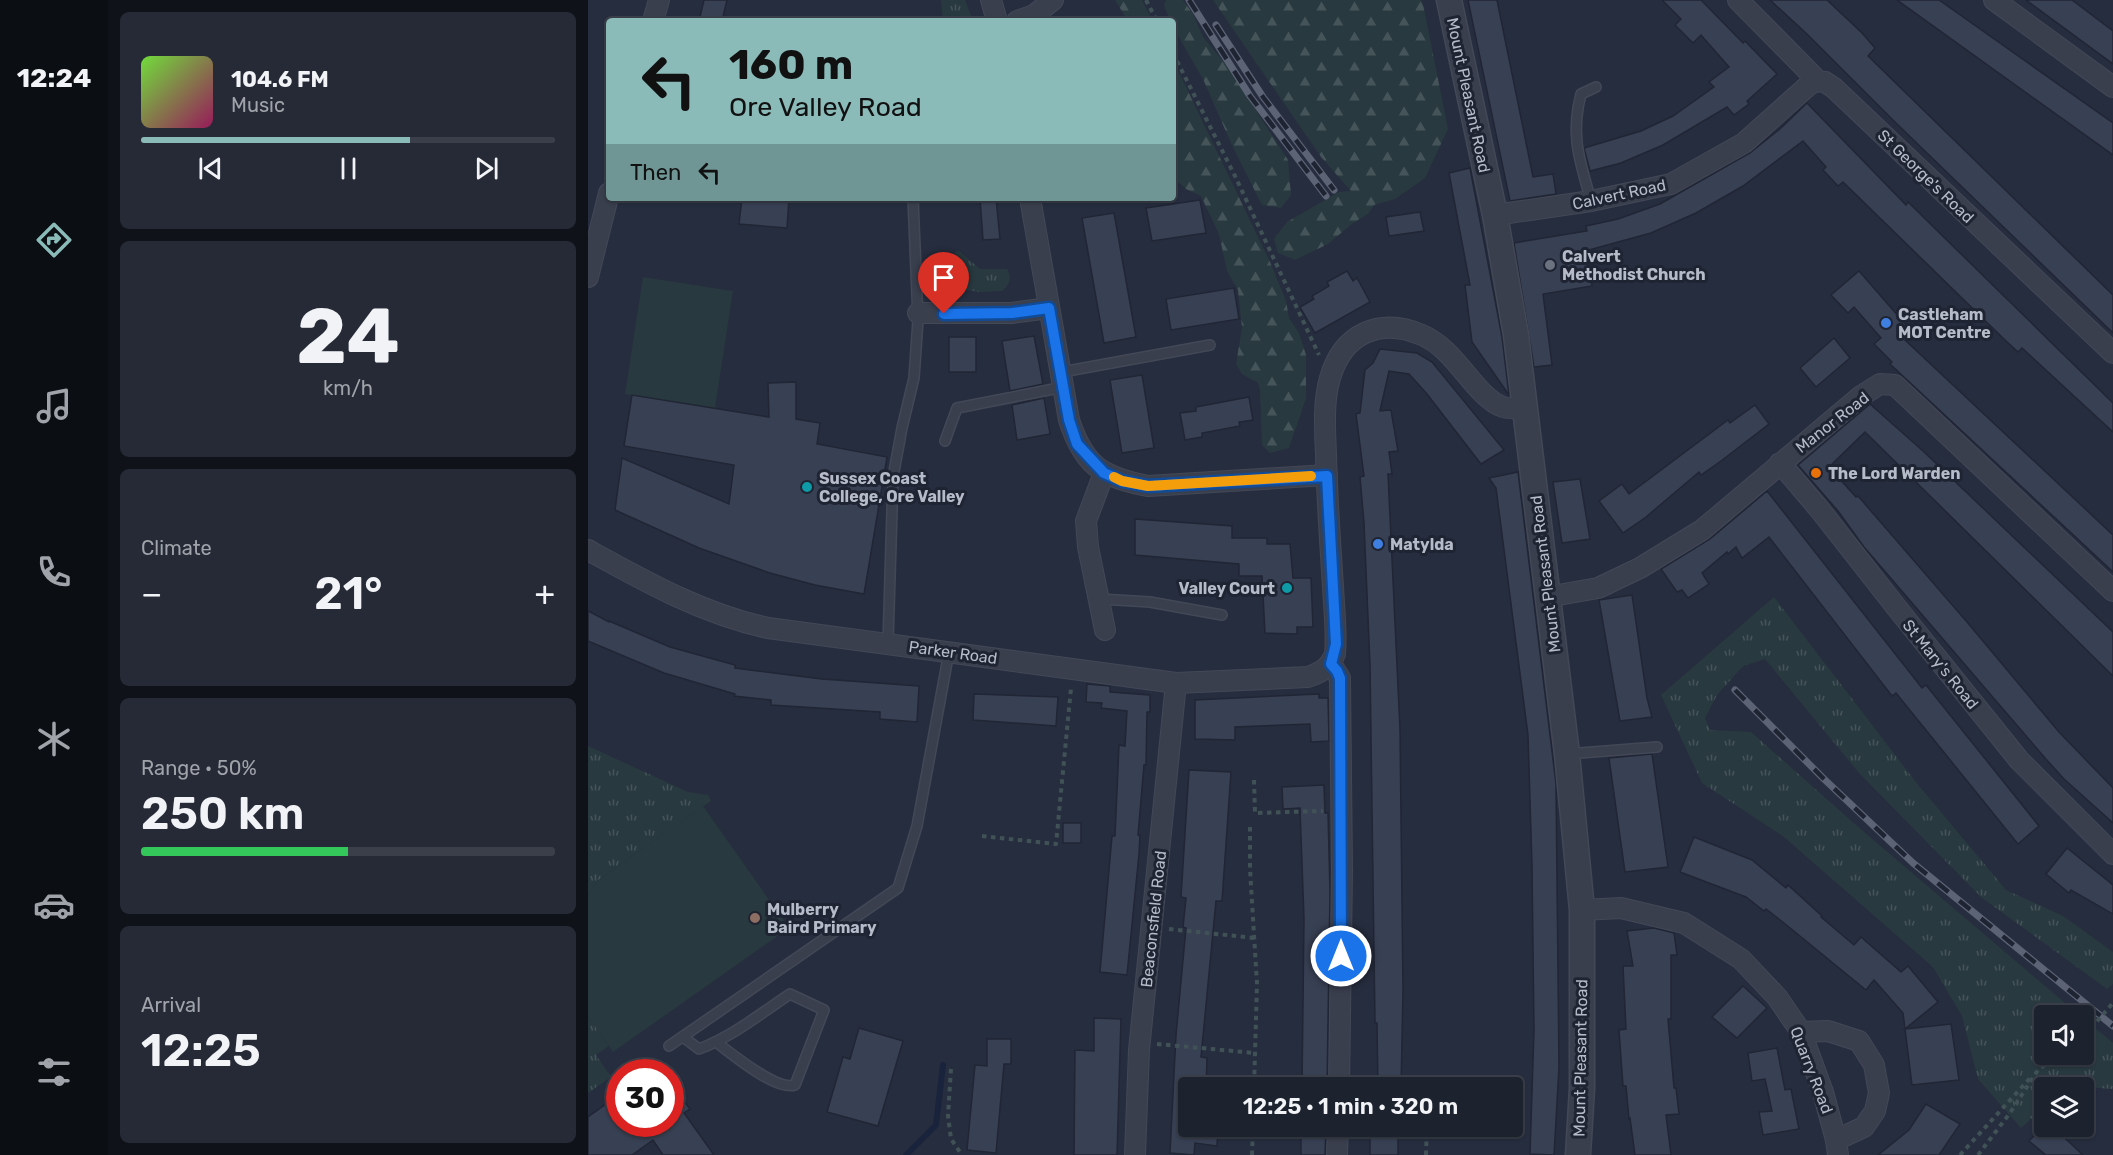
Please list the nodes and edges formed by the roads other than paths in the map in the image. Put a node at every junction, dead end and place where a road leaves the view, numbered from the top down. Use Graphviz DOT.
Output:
graph roads {
  1 [pos="659,0"];
  2 [pos="991,0"];
  3 [pos="1053,0"];
  4 [pos="1449,0"];
  5 [pos="1738,0"];
  6 [pos="1994,0"];
  7 [pos="654,18"];
  8 [pos="996,18"];
  9 [pos="1026,18"];
  10 [pos="1818,81"];
  11 [pos="1596,87"];
  12 [pos="2113,87"];
  13 [pos="607,201"];
  14 [pos="913,201"];
  15 [pos="1031,201"];
  16 [pos="1591,201"];
  17 [pos="1495,215"];
  18 [pos="588,277"];
  19 [pos="1049,308"];
  20 [pos="918,313"];
  21 [pos="1210,345"];
  22 [pos="2113,353"];
  23 [pos="1063,380"];
  24 [pos="1525,408"];
  25 [pos="945,441"];
  26 [pos="1780,463"];
  27 [pos="1104,473"];
  28 [pos="1327,476"];
  29 [pos="588,550"];
  30 [pos="2113,591"];
  31 [pos="1547,597"];
  32 [pos="1100,599"];
  33 [pos="1222,615"];
  34 [pos="1105,630"];
  35 [pos="888,643"];
  36 [pos="949,652"];
  37 [pos="1331,664"];
  38 [pos="1176,683"];
  39 [pos="1657,747"];
  40 [pos="1567,754"];
  41 [pos="2113,854"];
  42 [pos="1582,910"];
  43 [pos="1801,1032"];
  44 [pos="683,1037"];
  45 [pos="716,1042"];
  46 [pos="669,1046"];
  47 [pos="1339,1077"];
  48 [pos="1338,1137"];
  49 [pos="1837,1147"];
  50 [pos="1135,1155"];
  51 [pos="1337,1155"];
  52 [pos="1578,1155"];
  1 -- 7 [label="street"];
  2 -- 8 [label="street"];
  3 -- 9 [label="street"];
  4 -- 17 [label="street, Mount Pleasant Road"];
  5 -- 10 [label="street, St George's Road"];
  6 -- 12 [label="street"];
  10 -- 16 [label="street, Calvert Road"];
  10 -- 22 [label="street, St George's Road"];
  11 -- 16 [label="lane"];
  13 -- 18 [label="street"];
  14 -- 20 [label="lane"];
  15 -- 19 [label="street"];
  16 -- 17 [label="street, Calvert Road"];
  17 -- 24 [label="street, Mount Pleasant Road"];
  19 -- 20 [label="street"];
  19 -- 23 [label="street"];
  20 -- 35 [label="lane"];
  21 -- 23 [label="lane"];
  23 -- 25 [label="lane"];
  23 -- 27 [label="street"];
  24 -- 28 [label="street"];
  24 -- 31 [label="street, Mount Pleasant Road"];
  26 -- 30 [label="street, Manor Road"];
  26 -- 31 [label="street, Manor Road"];
  26 -- 41 [label="street, St Mary's Road"];
  27 -- 28 [label="street"];
  27 -- 32 [label="street"];
  28 -- 37 [label="street"];
  29 -- 35 [label="street, Parker Road"];
  31 -- 40 [label="street, Mount Pleasant Road"];
  32 -- 33 [label="lane"];
  32 -- 34 [label="street"];
  35 -- 36 [label="street, Parker Road"];
  36 -- 38 [label="street, Parker Road"];
  36 -- 44 [label="lane"];
  37 -- 38 [label="street, Parker Road"];
  37 -- 47 [label="street"];
  38 -- 50 [label="street, Beaconsfield Road"];
  39 -- 40 [label="lane"];
  40 -- 42 [label="street, Mount Pleasant Road"];
  42 -- 43 [label="street, Quarry Road"];
  42 -- 52 [label="street, Mount Pleasant Road"];
  43 -- 49 [label="street, Quarry Road"];
  43 -- 49 [label="street"];
  44 -- 45 [label="lane"];
  44 -- 46 [label="lane"];
  45 -- 45 [label="lane"];
  48 -- 51 [label="street"];
}
